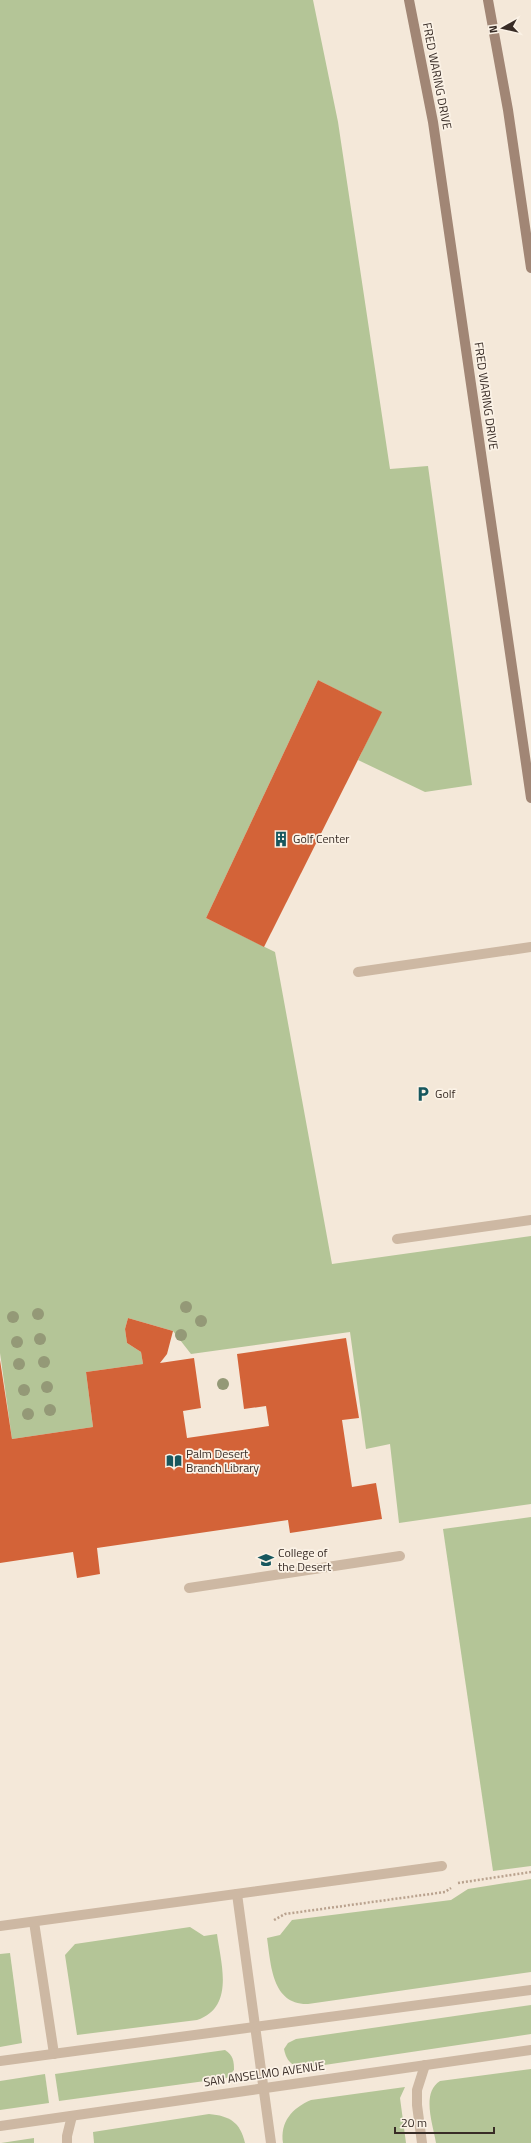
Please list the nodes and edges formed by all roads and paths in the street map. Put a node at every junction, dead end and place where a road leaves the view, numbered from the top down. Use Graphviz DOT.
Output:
graph roads {
  1 [pos="409,0"];
  2 [pos="488,0"];
  3 [pos="531,268"];
  4 [pos="531,798"];
  5 [pos="531,947"];
  6 [pos="358,972"];
  7 [pos="531,1220"];
  8 [pos="397,1239"];
  9 [pos="400,1556"];
  10 [pos="189,1588"];
  11 [pos="442,1866"];
  12 [pos="237,1894"];
  13 [pos="34,1922"];
  14 [pos="0,1926"];
  15 [pos="531,1990"];
  16 [pos="255,2028"];
  17 [pos="531,2050"];
  18 [pos="54,2054"];
  19 [pos="0,2061"];
  20 [pos="425,2065"];
  21 [pos="263,2087"];
  22 [pos="72,2116"];
  23 [pos="0,2126"];
  24 [pos="67,2143"];
  25 [pos="271,2143"];
  26 [pos="422,2143"];
  1 -- 4 [label="main road, FRED WARING DRIVE"];
  2 -- 3 [label="main road"];
  5 -- 6 [label="street"];
  7 -- 8 [label="street"];
  9 -- 10 [label="street"];
  11 -- 12 [label="street"];
  12 -- 13 [label="street"];
  12 -- 16 [label="street"];
  13 -- 14 [label="street"];
  13 -- 18 [label="street"];
  15 -- 16 [label="street"];
  16 -- 18 [label="street"];
  16 -- 21 [label="street"];
  17 -- 20 [label="street, SAN ANSELMO AVENUE"];
  18 -- 19 [label="street"];
  20 -- 21 [label="street, SAN ANSELMO AVENUE"];
  20 -- 26 [label="street"];
  21 -- 22 [label="street, SAN ANSELMO AVENUE"];
  21 -- 25 [label="street"];
  22 -- 23 [label="street, SAN ANSELMO AVENUE"];
  22 -- 24 [label="street"];
}
